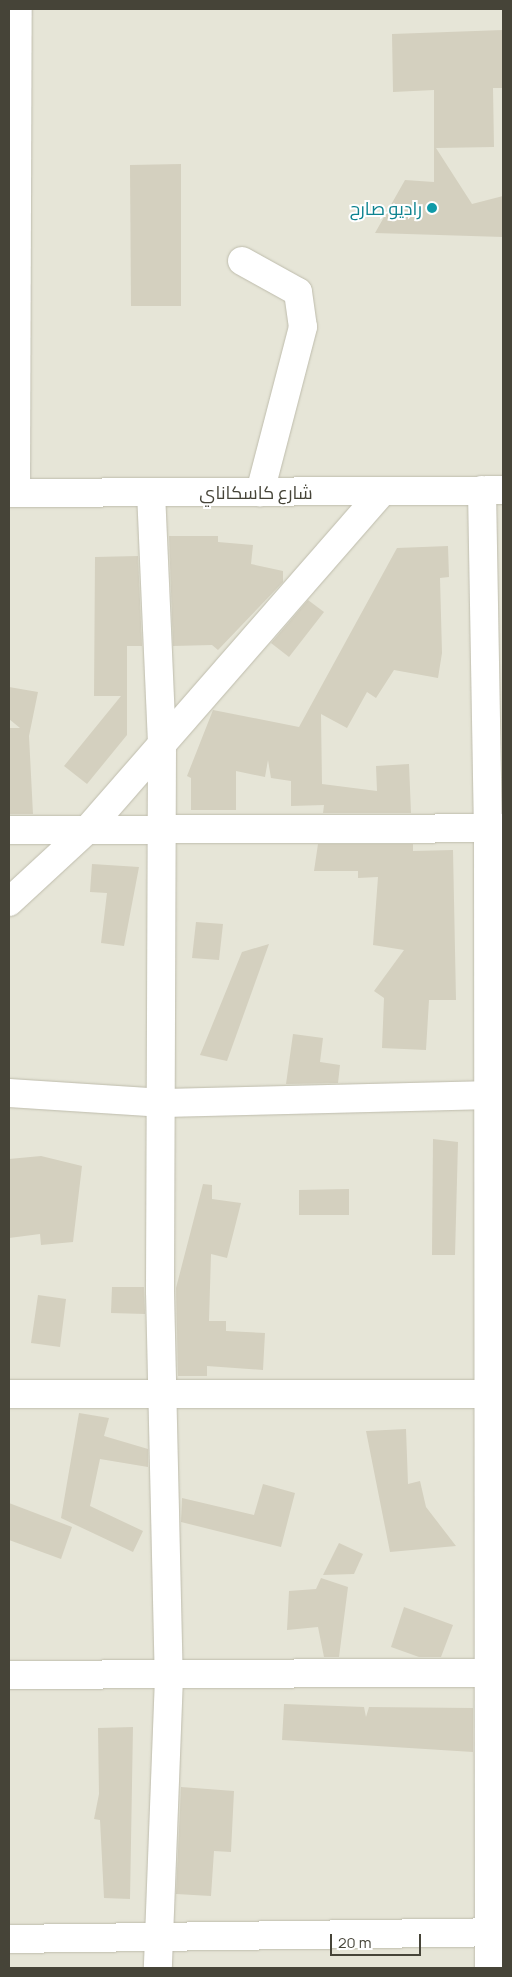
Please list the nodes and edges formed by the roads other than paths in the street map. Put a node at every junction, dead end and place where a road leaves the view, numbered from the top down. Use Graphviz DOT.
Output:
graph roads {
  1 [pos="18,9"];
  2 [pos="242,261"];
  3 [pos="493,490"];
  4 [pos="151,492"];
  5 [pos="260,492"];
  6 [pos="382,492"];
  7 [pos="12,493"];
  8 [pos="162,745"];
  9 [pos="160,826"];
  10 [pos="496,828"];
  11 [pos="88,829"];
  12 [pos="9,830"];
  13 [pos="9,902"];
  14 [pos="9,1093"];
  15 [pos="495,1095"];
  16 [pos="164,1103"];
  17 [pos="9,1394"];
  18 [pos="495,1394"];
  19 [pos="165,1395"];
  20 [pos="497,1672"];
  21 [pos="9,1675"];
  22 [pos="170,1677"];
  23 [pos="496,1932"];
  24 [pos="9,1939"];
  25 [pos="158,1940"];
  26 [pos="158,1968"];
  27 [pos="489,1968"];
  1 -- 7 [label="street"];
  2 -- 5 [label="street"];
  3 -- 6 [label="street, شارع كاسكاناي"];
  3 -- 10 [label="street"];
  4 -- 5 [label="street, شارع كاسكاناي"];
  4 -- 7 [label="street, شارع كاسكاناي"];
  4 -- 8 [label="street"];
  5 -- 6 [label="street, شارع كاسكاناي"];
  6 -- 8 [label="street"];
  8 -- 9 [label="street"];
  8 -- 11 [label="street"];
  9 -- 10 [label="street"];
  9 -- 11 [label="street"];
  9 -- 16 [label="street"];
  10 -- 15 [label="street"];
  11 -- 12 [label="street"];
  11 -- 13 [label="street"];
  14 -- 16 [label="street"];
  15 -- 16 [label="street"];
  15 -- 18 [label="street"];
  16 -- 19 [label="street"];
  17 -- 19 [label="street"];
  18 -- 19 [label="street"];
  18 -- 20 [label="street"];
  19 -- 22 [label="street"];
  20 -- 22 [label="street"];
  20 -- 23 [label="street"];
  21 -- 22 [label="street"];
  22 -- 25 [label="street"];
  23 -- 25 [label="street"];
  23 -- 27 [label="street"];
  24 -- 25 [label="street"];
  25 -- 26 [label="street"];
}
